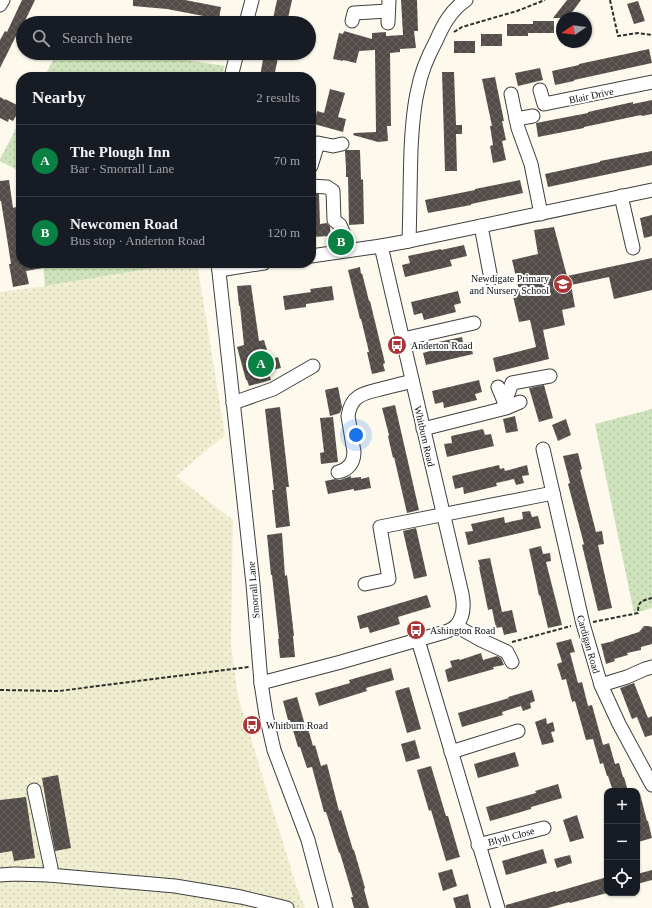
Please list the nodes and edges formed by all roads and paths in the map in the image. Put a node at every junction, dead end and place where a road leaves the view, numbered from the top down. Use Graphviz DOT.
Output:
graph roads {
  1 [pos="3,0"];
  2 [pos="252,0"];
  3 [pos="466,0"];
  4 [pos="545,0"];
  5 [pos="610,0"];
  6 [pos="0,5"];
  7 [pos="388,11"];
  8 [pos="248,16"];
  9 [pos="352,21"];
  10 [pos="451,34"];
  11 [pos="652,35"];
  12 [pos="235,60"];
  13 [pos="232,72"];
  14 [pos="652,82"];
  15 [pos="540,90"];
  16 [pos="511,94"];
  17 [pos="533,116"];
  18 [pos="516,119"];
  19 [pos="342,144"];
  20 [pos="316,150"];
  21 [pos="316,186"];
  22 [pos="652,190"];
  23 [pos="621,196"];
  24 [pos="541,214"];
  25 [pos="481,226"];
  26 [pos="409,241"];
  27 [pos="381,246"];
  28 [pos="633,248"];
  29 [pos="351,250"];
  30 [pos="316,255"];
  31 [pos="218,268"];
  32 [pos="491,279"];
  33 [pos="474,323"];
  34 [pos="402,340"];
  35 [pos="313,366"];
  36 [pos="550,376"];
  37 [pos="412,381"];
  38 [pos="498,387"];
  39 [pos="520,402"];
  40 [pos="233,403"];
  41 [pos="505,404"];
  42 [pos="423,429"];
  43 [pos="543,449"];
  44 [pos="338,472"];
  45 [pos="553,493"];
  46 [pos="443,516"];
  47 [pos="365,584"];
  48 [pos="456,626"];
  49 [pos="418,640"];
  50 [pos="512,662"];
  51 [pos="260,666"];
  52 [pos="652,667"];
  53 [pos="261,683"];
  54 [pos="601,685"];
  55 [pos="0,690"];
  56 [pos="518,731"];
  57 [pos="451,752"];
  58 [pos="652,784"];
  59 [pos="34,790"];
  60 [pos="544,828"];
  61 [pos="478,845"];
  62 [pos="0,875"];
  63 [pos="49,875"];
  64 [pos="288,908"];
  65 [pos="326,908"];
  66 [pos="498,908"];
  1 -- 6 [label="street"];
  2 -- 8 [label="street"];
  3 -- 26 [label="street"];
  4 -- 10 [label="path"];
  5 -- 11 [label="path"];
  7 -- 9 [label="street"];
  12 -- 13 [label="street"];
  14 -- 15 [label="street, Blair Drive"];
  16 -- 18 [label="street"];
  17 -- 18 [label="street"];
  18 -- 24 [label="street"];
  19 -- 20 [label="street"];
  21 -- 29 [label="street"];
  22 -- 23 [label="street"];
  23 -- 24 [label="street"];
  23 -- 28 [label="street"];
  24 -- 25 [label="street"];
  25 -- 26 [label="street"];
  25 -- 32 [label="street"];
  26 -- 27 [label="street"];
  27 -- 29 [label="street"];
  27 -- 34 [label="street, Whitburn Road"];
  29 -- 30 [label="street"];
  31 -- 40 [label="street, Smorrall Lane"];
  33 -- 34 [label="street"];
  34 -- 37 [label="street, Whitburn Road"];
  35 -- 40 [label="street"];
  36 -- 41 [label="street"];
  37 -- 42 [label="street, Whitburn Road"];
  37 -- 44 [label="street"];
  38 -- 41 [label="street"];
  39 -- 41 [label="street"];
  40 -- 51 [label="street, Smorrall Lane"];
  41 -- 42 [label="street"];
  42 -- 46 [label="street, Whitburn Road"];
  43 -- 45 [label="street, Cardigan Road"];
  45 -- 46 [label="street"];
  45 -- 54 [label="street, Cardigan Road"];
  46 -- 47 [label="street"];
  46 -- 48 [label="street, Whitburn Road"];
  48 -- 49 [label="street"];
  48 -- 50 [label="street"];
  49 -- 53 [label="street"];
  49 -- 57 [label="street"];
  51 -- 53 [label="street, Smorrall Lane"];
  51 -- 55 [label="path"];
  52 -- 54 [label="street"];
  53 -- 65 [label="street, Smorrall Lane"];
  54 -- 58 [label="street, Cardigan Road"];
  56 -- 57 [label="street"];
  57 -- 61 [label="street"];
  59 -- 63 [label="street"];
  60 -- 61 [label="street, Blyth Close"];
  61 -- 66 [label="street"];
  62 -- 63 [label="street"];
  63 -- 64 [label="street"];
}
